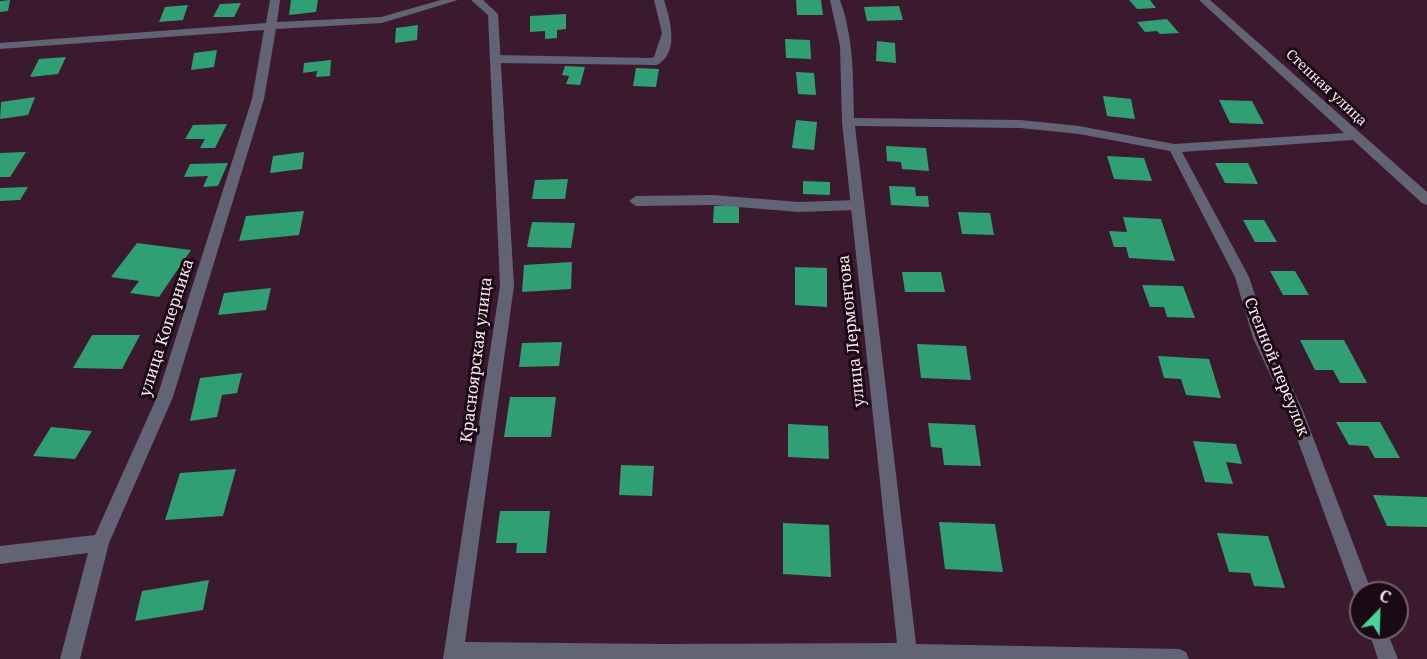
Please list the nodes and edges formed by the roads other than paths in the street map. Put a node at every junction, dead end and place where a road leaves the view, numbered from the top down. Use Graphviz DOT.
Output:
graph roads {
  1 [pos="275,0"];
  2 [pos="453,0"];
  3 [pos="476,0"];
  4 [pos="659,0"];
  5 [pos="835,0"];
  6 [pos="1204,0"];
  7 [pos="270,26"];
  8 [pos="0,46"];
  9 [pos="495,59"];
  10 [pos="848,122"];
  11 [pos="1355,136"];
  12 [pos="1174,148"];
  13 [pos="1427,200"];
  14 [pos="636,201"];
  15 [pos="857,205"];
  16 [pos="100,543"];
  17 [pos="0,555"];
  18 [pos="1359,581"];
  19 [pos="1381,641"];
  20 [pos="454,655"];
  21 [pos="907,656"];
  22 [pos="70,659"];
  23 [pos="1179,659"];
  24 [pos="1388,659"];
  1 -- 7 [label="street, улица Коперника"];
  2 -- 7 [label="street"];
  3 -- 9 [label="street, Красноярская улица"];
  4 -- 9 [label="street"];
  5 -- 10 [label="street, улица Лермонтова"];
  6 -- 11 [label="street, Степная улица"];
  7 -- 8 [label="street"];
  7 -- 16 [label="street, улица Коперника"];
  9 -- 20 [label="street, Красноярская улица"];
  10 -- 12 [label="street"];
  10 -- 15 [label="street, улица Лермонтова"];
  11 -- 12 [label="street"];
  11 -- 13 [label="street, Степная улица"];
  12 -- 18 [label="street, Степной переулок"];
  14 -- 15 [label="street"];
  15 -- 21 [label="street, улица Лермонтова"];
  16 -- 17 [label="street"];
  16 -- 22 [label="street, улица Коперника"];
  19 -- 24 [label="street"];
  20 -- 21 [label="street"];
  21 -- 23 [label="street"];
}
